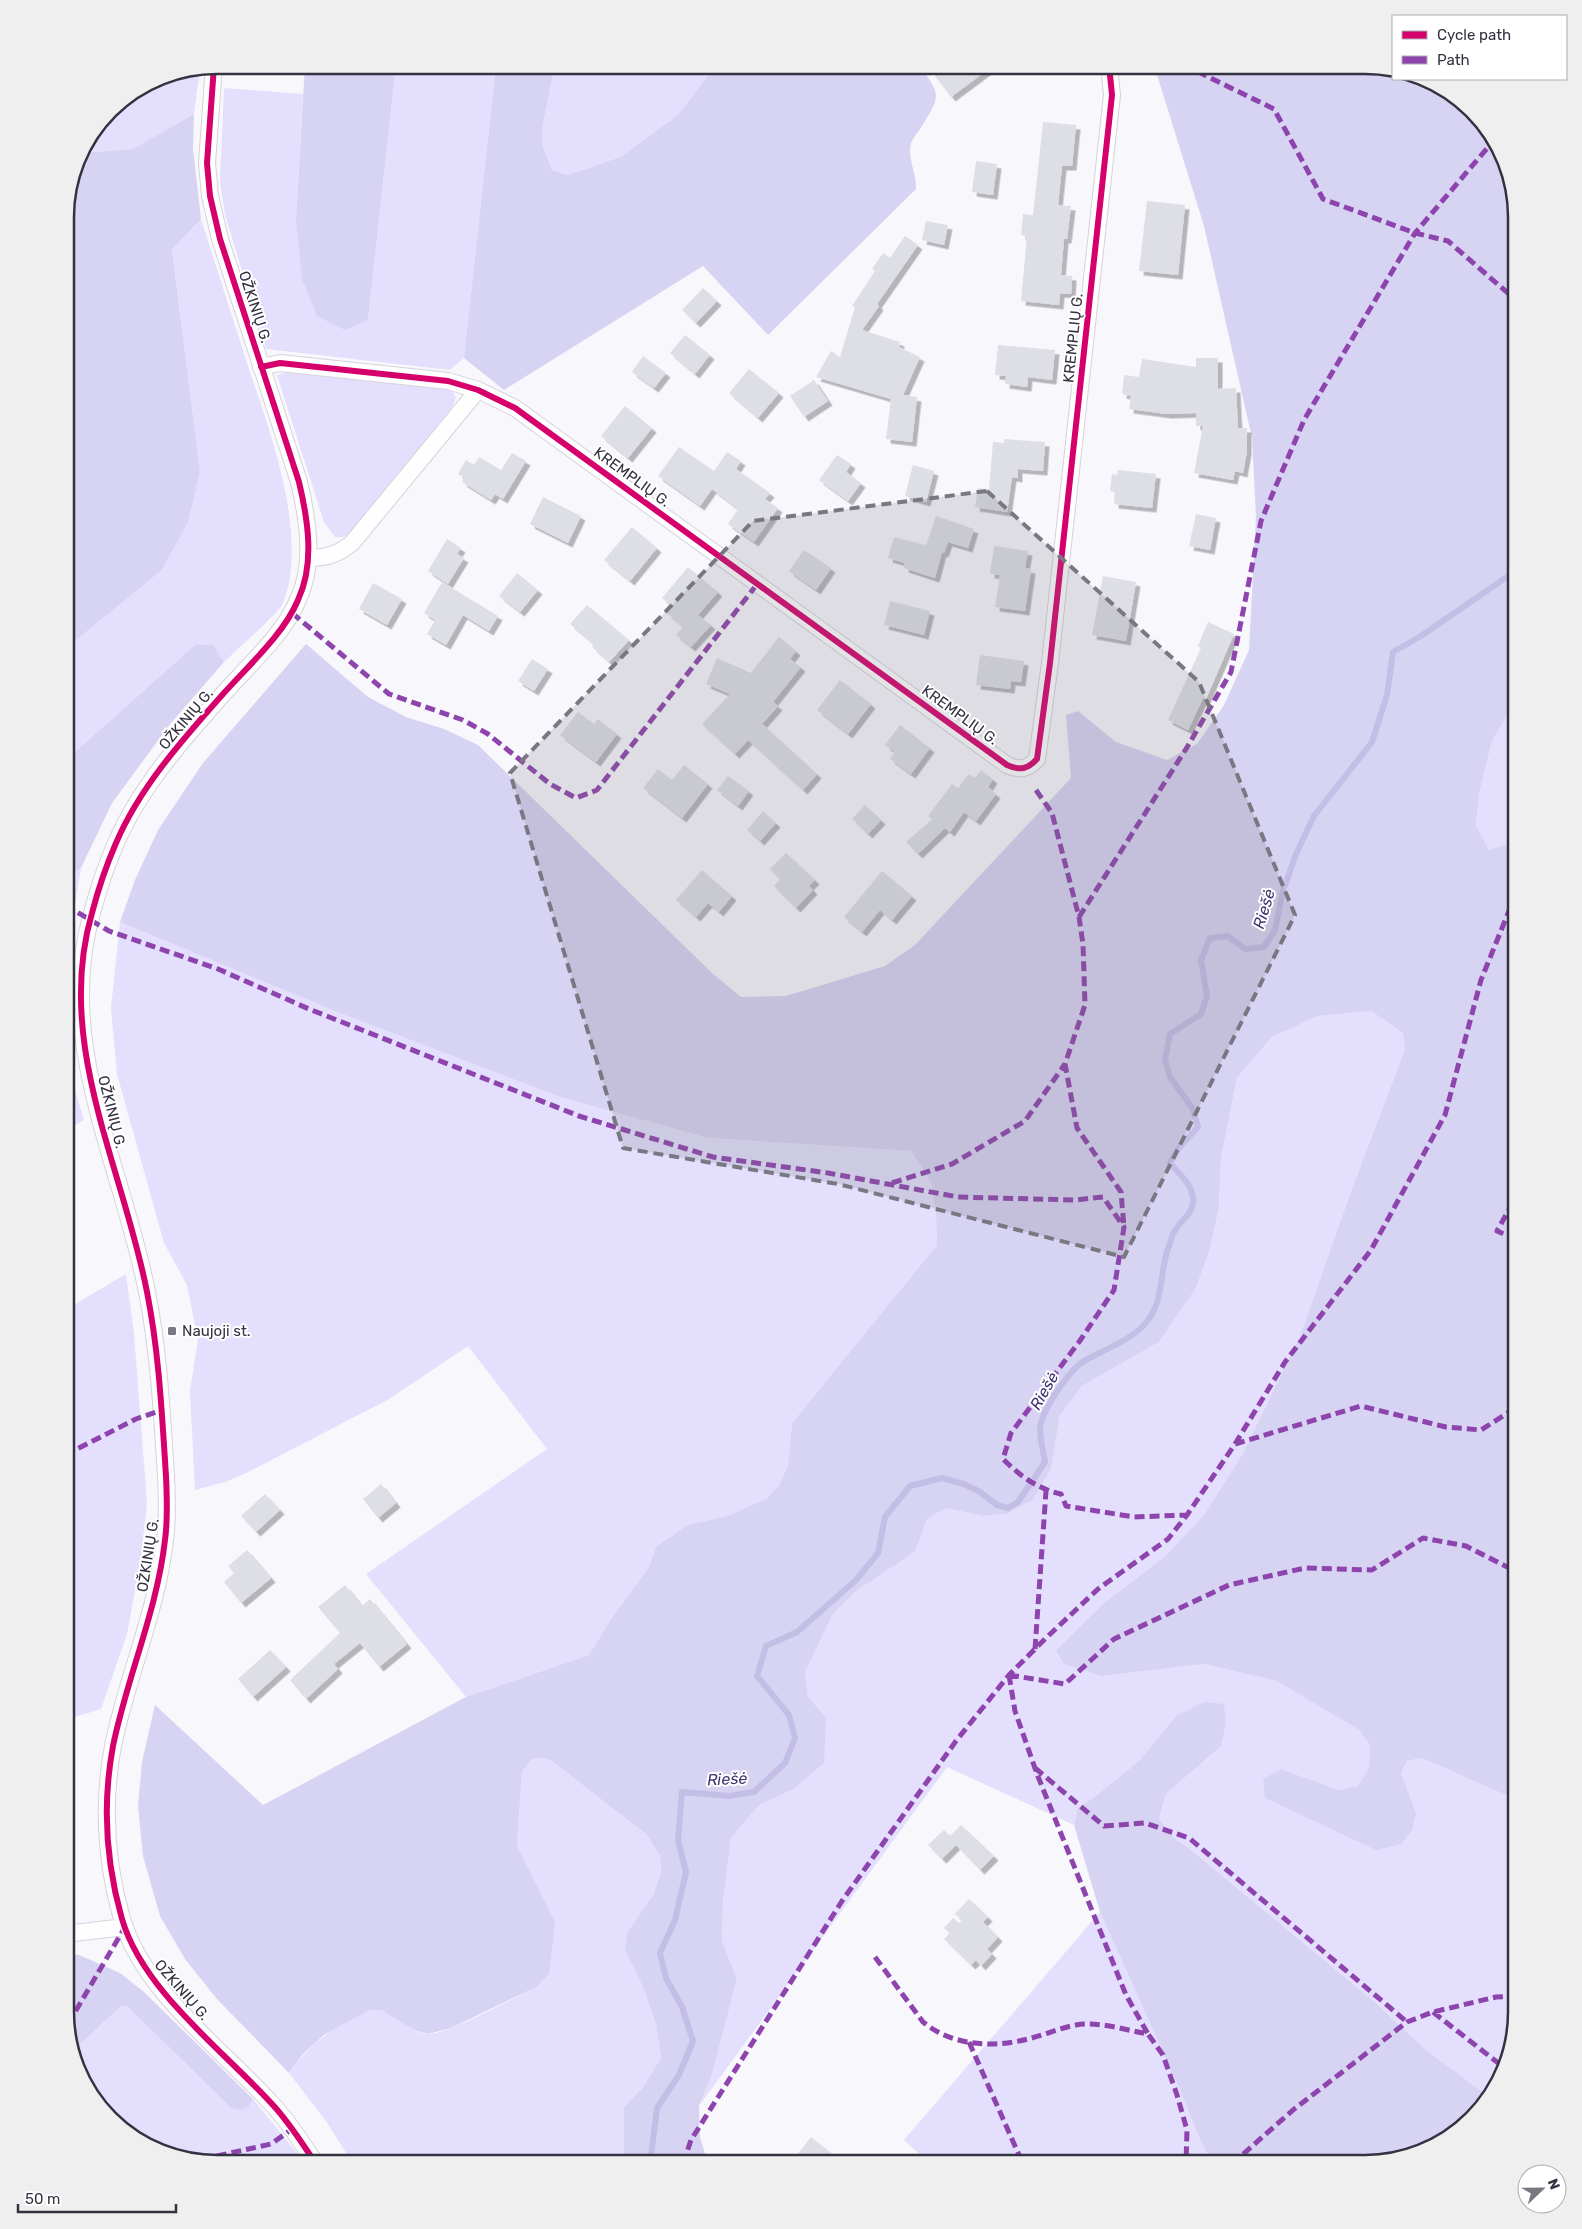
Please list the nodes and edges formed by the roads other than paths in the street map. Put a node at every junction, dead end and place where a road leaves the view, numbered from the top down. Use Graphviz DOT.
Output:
graph roads {
  1 [pos="213,74"];
  2 [pos="1110,74"];
  3 [pos="261,367"];
  4 [pos="478,390"];
  5 [pos="308,558"];
  6 [pos="124,1927"];
  7 [pos="74,1933"];
  8 [pos="309,2155"];
  1 -- 3 [label="street, OŽKINIŲ G."];
  2 -- 4 [label="street, KREMPLIŲ G."];
  3 -- 4 [label="street, KREMPLIŲ G."];
  3 -- 5 [label="street, OŽKINIŲ G."];
  4 -- 5 [label="street"];
  5 -- 6 [label="street, OŽKINIŲ G."];
  6 -- 7 [label="street"];
  6 -- 8 [label="street, OŽKINIŲ G."];
}
